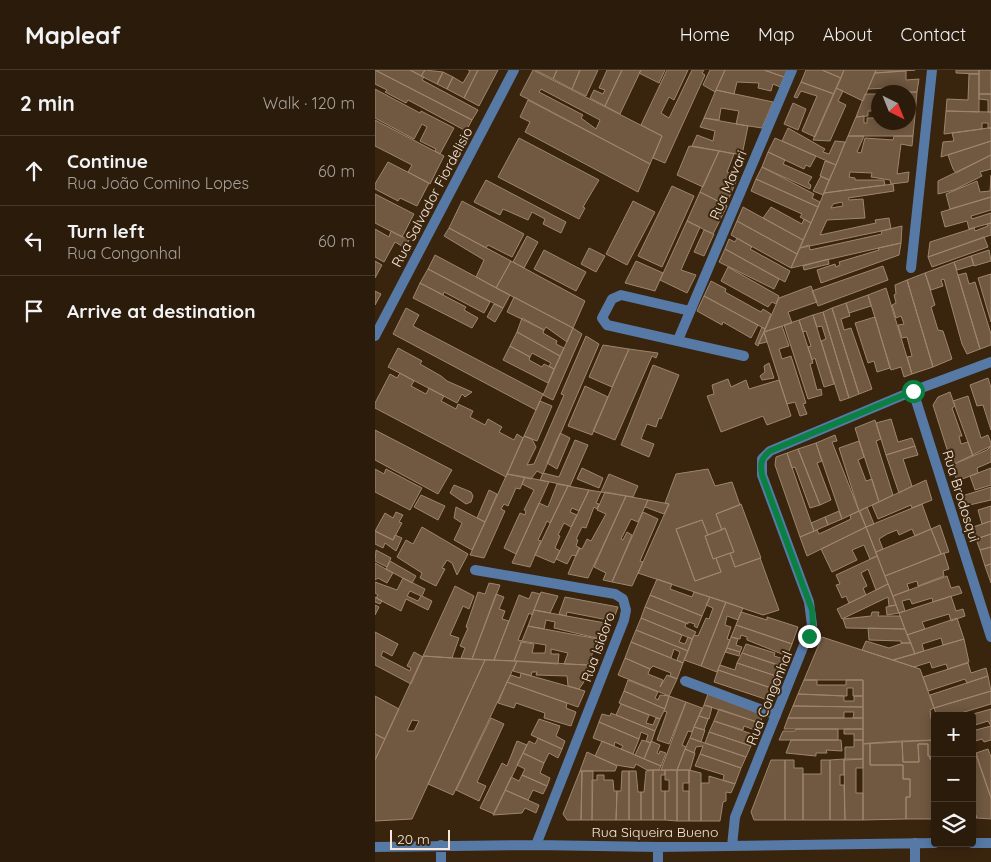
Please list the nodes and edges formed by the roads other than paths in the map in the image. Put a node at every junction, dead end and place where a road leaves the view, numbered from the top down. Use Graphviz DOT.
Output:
graph roads {
  1 [pos="514,70"];
  2 [pos="792,70"];
  3 [pos="932,70"];
  4 [pos="911,268"];
  5 [pos="690,310"];
  6 [pos="375,336"];
  7 [pos="679,340"];
  8 [pos="744,356"];
  9 [pos="991,362"];
  10 [pos="913,391"];
  11 [pos="475,570"];
  12 [pos="991,637"];
  13 [pos="685,681"];
  14 [pos="776,715"];
  15 [pos="991,842"];
  16 [pos="915,843"];
  17 [pos="931,843"];
  18 [pos="976,843"];
  19 [pos="441,845"];
  20 [pos="536,845"];
  21 [pos="733,846"];
  22 [pos="375,847"];
  23 [pos="658,848"];
  24 [pos="441,862"];
  25 [pos="658,862"];
  26 [pos="915,862"];
  1 -- 6 [label="street, Rua Salvador Fiordelisio"];
  2 -- 5 [label="street, Rua Mavari"];
  3 -- 4 [label="street"];
  5 -- 7 [label="street, Rua Mavari"];
  5 -- 7 [label="street"];
  7 -- 8 [label="street"];
  9 -- 10 [label="street"];
  10 -- 12 [label="street, Rua Brodosqui"];
  10 -- 14 [label="street, Rua Congonhal"];
  11 -- 20 [label="street, Rua Isidoro"];
  13 -- 14 [label="street"];
  14 -- 21 [label="street, Rua Congonhal"];
  15 -- 18 [label="street"];
  16 -- 17 [label="street, Rua Siqueira Bueno"];
  16 -- 21 [label="street, Rua Siqueira Bueno"];
  16 -- 26 [label="street"];
  19 -- 20 [label="street, Rua Siqueira Bueno"];
  19 -- 22 [label="street, Rua Siqueira Bueno"];
  19 -- 24 [label="street"];
  20 -- 23 [label="street, Rua Siqueira Bueno"];
  21 -- 23 [label="street, Rua Siqueira Bueno"];
  23 -- 25 [label="street"];
}
